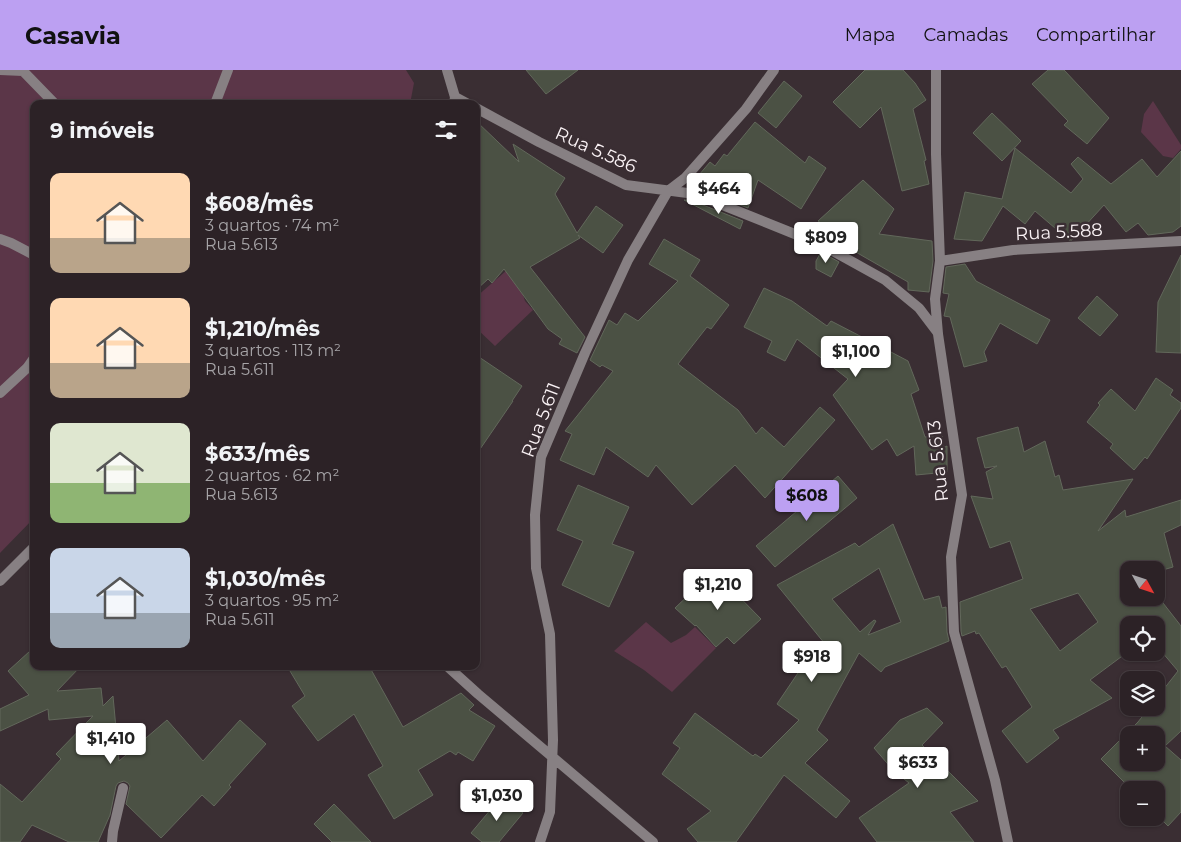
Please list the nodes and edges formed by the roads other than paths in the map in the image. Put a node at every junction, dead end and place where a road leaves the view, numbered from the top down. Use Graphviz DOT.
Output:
graph roads {
  1 [pos="0,70"];
  2 [pos="228,70"];
  3 [pos="447,70"];
  4 [pos="774,70"];
  5 [pos="936,70"];
  6 [pos="51,100"];
  7 [pos="217,100"];
  8 [pos="454,100"];
  9 [pos="480,110"];
  10 [pos="668,191"];
  11 [pos="0,239"];
  12 [pos="1181,241"];
  13 [pos="30,253"];
  14 [pos="940,261"];
  15 [pos="938,334"];
  16 [pos="30,364"];
  17 [pos="0,393"];
  18 [pos="30,551"];
  19 [pos="0,581"];
  20 [pos="452,670"];
  21 [pos="552,757"];
  22 [pos="124,788"];
  23 [pos="112,842"];
  24 [pos="540,842"];
  25 [pos="653,842"];
  26 [pos="1008,842"];
  1 -- 6 [label="street"];
  2 -- 7 [label="street"];
  3 -- 8 [label="street"];
  4 -- 10 [label="street, Rua 5.611"];
  5 -- 14 [label="street, Rua 5.613"];
  9 -- 10 [label="street, Rua 5.586"];
  10 -- 15 [label="street, Rua 5.586"];
  10 -- 21 [label="street, Rua 5.611"];
  11 -- 13 [label="street"];
  12 -- 14 [label="street, Rua 5.588"];
  14 -- 15 [label="street, Rua 5.613"];
  15 -- 26 [label="street, Rua 5.613"];
  16 -- 17 [label="street"];
  18 -- 19 [label="street"];
  20 -- 21 [label="street"];
  21 -- 24 [label="street, Rua 5.611"];
  21 -- 25 [label="street"];
  22 -- 23 [label="street"];
}
